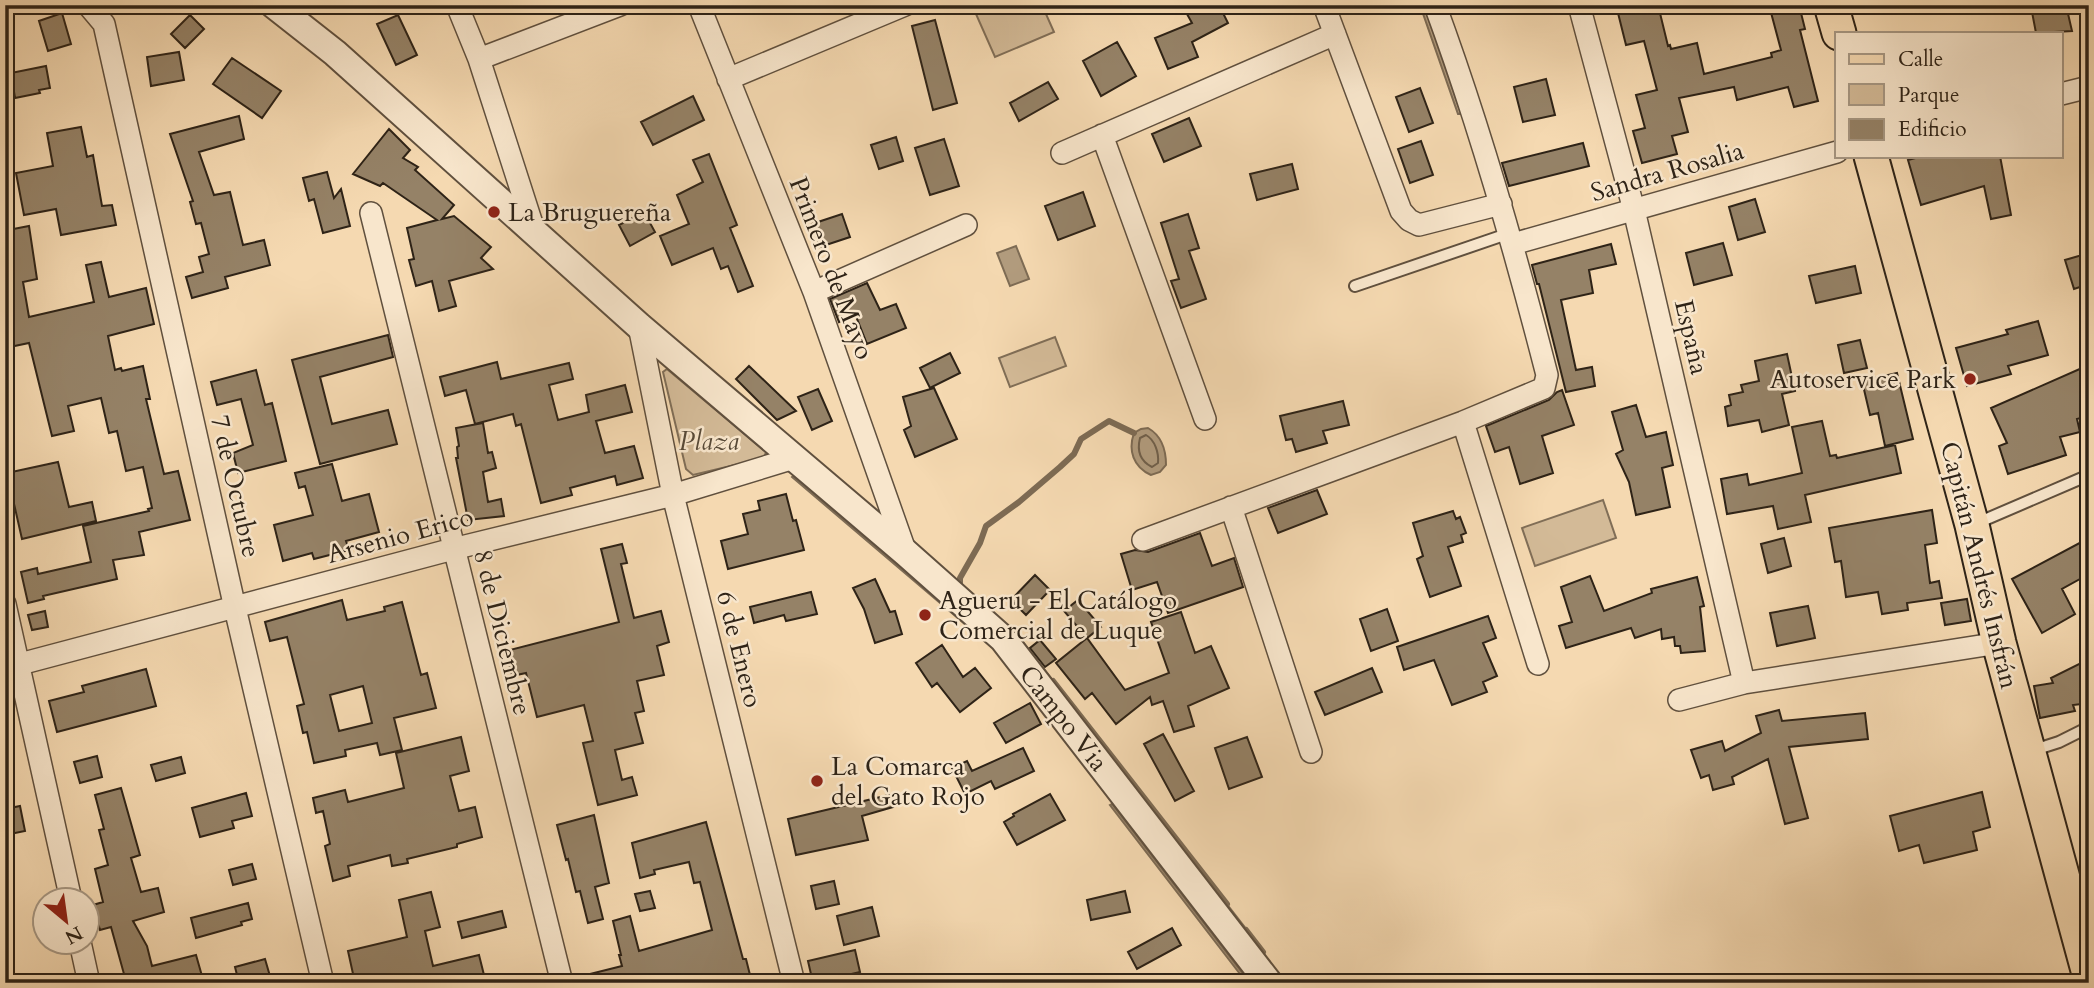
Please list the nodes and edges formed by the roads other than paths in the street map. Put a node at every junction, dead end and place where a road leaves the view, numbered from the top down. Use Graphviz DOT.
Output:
graph roads {
  1 [pos="88,5"];
  2 [pos="274,5"];
  3 [pos="457,5"];
  4 [pos="620,5"];
  5 [pos="699,5"];
  6 [pos="905,5"];
  7 [pos="1324,5"];
  8 [pos="1435,5"];
  9 [pos="1579,5"];
  10 [pos="1831,5"];
  11 [pos="1839,32"];
  12 [pos="1335,34"];
  13 [pos="479,59"];
  14 [pos="729,79"];
  15 [pos="2089,87"];
  16 [pos="2062,94"];
  17 [pos="1102,135"];
  18 [pos="1062,153"];
  19 [pos="1835,153"];
  20 [pos="1872,158"];
  21 [pos="1501,204"];
  22 [pos="1634,210"];
  23 [pos="371,214"];
  24 [pos="966,225"];
  25 [pos="534,230"];
  26 [pos="1512,238"];
  27 [pos="1355,286"];
  28 [pos="814,292"];
  29 [pos="639,326"];
  30 [pos="1205,419"];
  31 [pos="1463,422"];
  32 [pos="793,458"];
  33 [pos="2089,475"];
  34 [pos="673,495"];
  35 [pos="1231,507"];
  36 [pos="1972,525"];
  37 [pos="1143,540"];
  38 [pos="453,549"];
  39 [pos="906,553"];
  40 [pos="5,604"];
  41 [pos="235,608"];
  42 [pos="1999,643"];
  43 [pos="1538,664"];
  44 [pos="13,667"];
  45 [pos="1744,683"];
  46 [pos="1679,701"];
  47 [pos="2089,727"];
  48 [pos="1311,752"];
  49 [pos="2028,752"];
  50 [pos="67,886"];
  51 [pos="83,956"];
  52 [pos="2089,974"];
  53 [pos="89,983"];
  54 [pos="323,983"];
  55 [pos="562,983"];
  56 [pos="794,983"];
  57 [pos="1269,983"];
  1 -- 41 [label="street, 7 de Octubre"];
  2 -- 25 [label="street, Campo Via"];
  3 -- 13 [label="street"];
  4 -- 13 [label="street"];
  5 -- 14 [label="street, Primero de Mayo"];
  6 -- 14 [label="street"];
  7 -- 12 [label="street"];
  8 -- 21 [label="street"];
  9 -- 22 [label="street, España"];
  10 -- 11 [label="main road"];
  12 -- 17 [label="street"];
  12 -- 21 [label="street"];
  13 -- 25 [label="street"];
  14 -- 28 [label="street, Primero de Mayo"];
  15 -- 16 [label="street"];
  17 -- 18 [label="street"];
  17 -- 30 [label="street"];
  19 -- 22 [label="street, Sandra Rosalia"];
  20 -- 36 [label="main road, Capitán Andrés Insfrán"];
  21 -- 26 [label="street"];
  22 -- 26 [label="street, Sandra Rosalia"];
  22 -- 45 [label="street, España"];
  23 -- 38 [label="street, 8 de Diciembre"];
  24 -- 28 [label="street"];
  25 -- 29 [label="street, Campo Via"];
  26 -- 27 [label="lane"];
  26 -- 31 [label="street"];
  28 -- 39 [label="street, Primero de Mayo"];
  29 -- 32 [label="street, Campo Via"];
  29 -- 34 [label="street, 6 de Enero"];
  31 -- 35 [label="street"];
  31 -- 43 [label="street"];
  32 -- 34 [label="street, Arsenio Erico"];
  32 -- 39 [label="street, Campo Via"];
  33 -- 36 [label="lane"];
  34 -- 38 [label="street, Arsenio Erico"];
  34 -- 56 [label="street, 6 de Enero"];
  35 -- 37 [label="street"];
  35 -- 48 [label="street"];
  36 -- 42 [label="main road, Capitán Andrés Insfrán"];
  38 -- 41 [label="street, Arsenio Erico"];
  38 -- 55 [label="street, 8 de Diciembre"];
  39 -- 57 [label="street, Campo Via"];
  40 -- 44 [label="street"];
  41 -- 44 [label="street, Arsenio Erico"];
  41 -- 54 [label="street, 7 de Octubre"];
  42 -- 45 [label="street"];
  42 -- 49 [label="main road, Capitán Andrés Insfrán"];
  44 -- 50 [label="street"];
  45 -- 46 [label="street"];
  47 -- 49 [label="lane"];
  49 -- 52 [label="main road, Capitán Andrés Insfrán"];
  51 -- 53 [label="street"];
}
